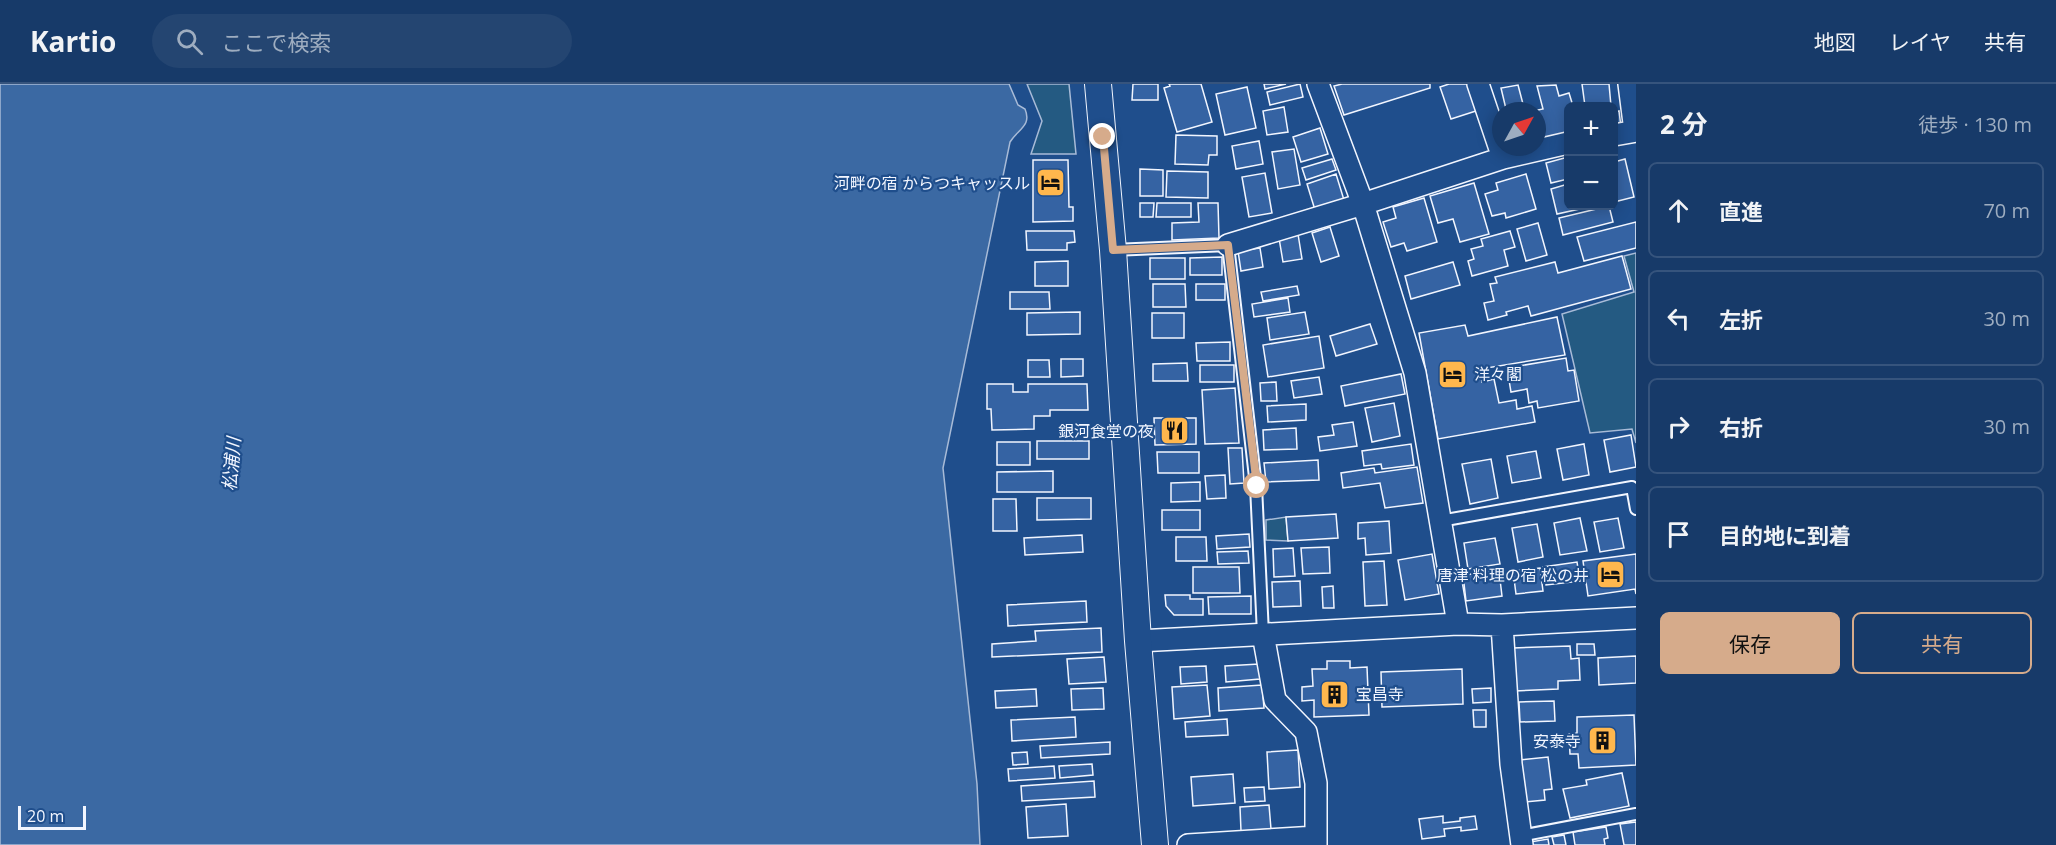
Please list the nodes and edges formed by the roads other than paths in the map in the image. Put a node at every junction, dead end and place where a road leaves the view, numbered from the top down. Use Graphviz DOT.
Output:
graph roads {
  1 [pos="1098,84"];
  2 [pos="1318,84"];
  3 [pos="1478,84"];
  4 [pos="1629,84"];
  5 [pos="1636,131"];
  6 [pos="1618,134"];
  7 [pos="1564,144"];
  8 [pos="1503,158"];
  9 [pos="1363,204"];
  10 [pos="1228,245"];
  11 [pos="1113,250"];
  12 [pos="1636,509"];
  13 [pos="1440,521"];
  14 [pos="1636,618"];
  15 [pos="1458,624"];
  16 [pos="1502,625"];
  17 [pos="1263,634"];
  18 [pos="1138,640"];
  19 [pos="1636,814"];
  20 [pos="1521,840"];
  21 [pos="1316,841"];
  22 [pos="1155,845"];
  23 [pos="1188,845"];
  1 -- 11 [label="street"];
  2 -- 9 [label="street"];
  3 -- 8 [label="street"];
  4 -- 5 [label="street"];
  5 -- 6 [label="street"];
  7 -- 8 [label="street"];
  8 -- 9 [label="street"];
  9 -- 10 [label="street"];
  9 -- 13 [label="street"];
  10 -- 11 [label="lane"];
  10 -- 17 [label="lane"];
  11 -- 18 [label="street"];
  12 -- 13 [label="lane"];
  13 -- 15 [label="street"];
  14 -- 16 [label="street"];
  15 -- 16 [label="street"];
  15 -- 17 [label="street"];
  16 -- 20 [label="street"];
  17 -- 18 [label="street"];
  17 -- 21 [label="street"];
  18 -- 22 [label="street"];
  19 -- 20 [label="lane"];
  21 -- 23 [label="street"];
}
